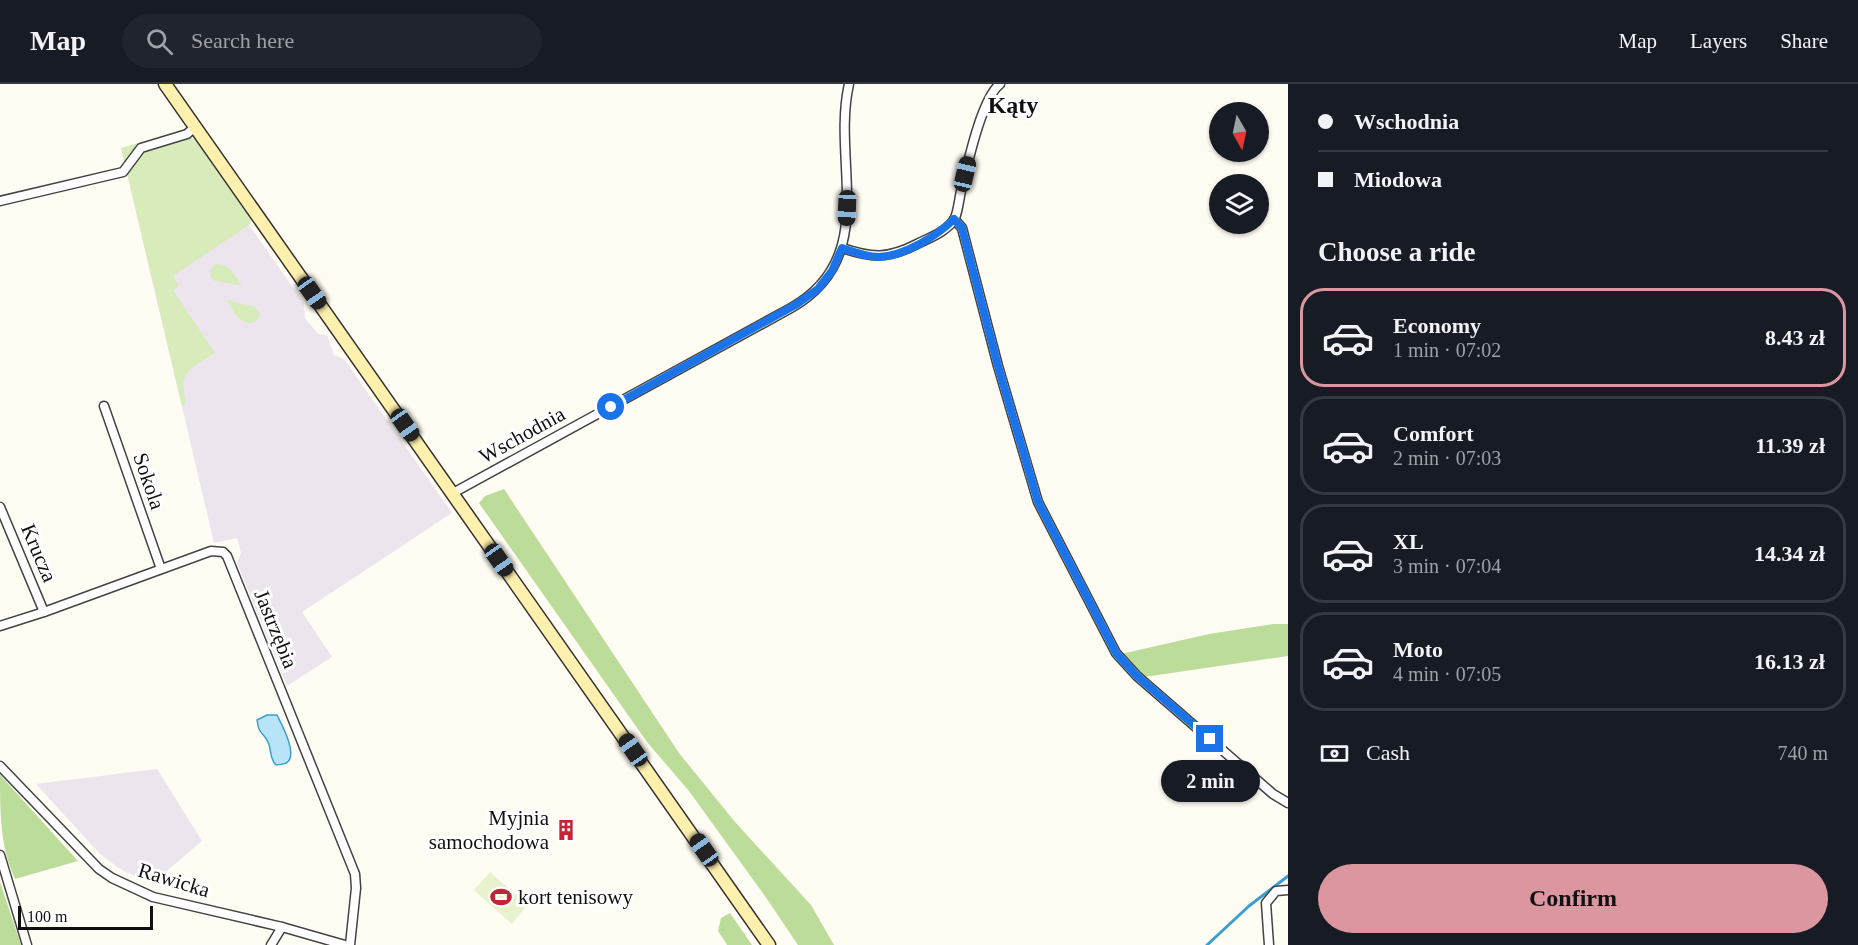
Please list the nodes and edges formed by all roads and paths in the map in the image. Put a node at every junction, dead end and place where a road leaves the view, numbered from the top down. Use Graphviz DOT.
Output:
graph roads {
  1 [pos="165,84"];
  2 [pos="849,84"];
  3 [pos="1000,84"];
  4 [pos="195,127"];
  5 [pos="0,201"];
  6 [pos="954,219"];
  7 [pos="842,248"];
  8 [pos="104,406"];
  9 [pos="453,493"];
  10 [pos="0,507"];
  11 [pos="161,569"];
  12 [pos="44,612"];
  13 [pos="0,626"];
  14 [pos="0,766"];
  15 [pos="1288,803"];
  16 [pos="0,855"];
  17 [pos="1288,890"];
  18 [pos="282,927"];
  19 [pos="27,945"];
  20 [pos="271,945"];
  21 [pos="345,945"];
  22 [pos="350,945"];
  23 [pos="769,945"];
  24 [pos="1269,945"];
  1 -- 4 [label="main road"];
  2 -- 7 [label="street, Wschodnia"];
  3 -- 6 [label="street"];
  4 -- 5 [label="street"];
  4 -- 9 [label="main road"];
  6 -- 7 [label="street"];
  6 -- 15 [label="street"];
  7 -- 9 [label="street, Wschodnia"];
  8 -- 11 [label="street, Sokola"];
  9 -- 23 [label="main road"];
  10 -- 12 [label="street, Krucza"];
  11 -- 12 [label="street, Jastrzębia"];
  11 -- 22 [label="street, Jastrzębia"];
  12 -- 13 [label="street, Jastrzębia"];
  14 -- 18 [label="street, Rawicka"];
  16 -- 19 [label="street"];
  17 -- 24 [label="street"];
  18 -- 20 [label="street"];
  18 -- 21 [label="street, Rawicka"];
}
